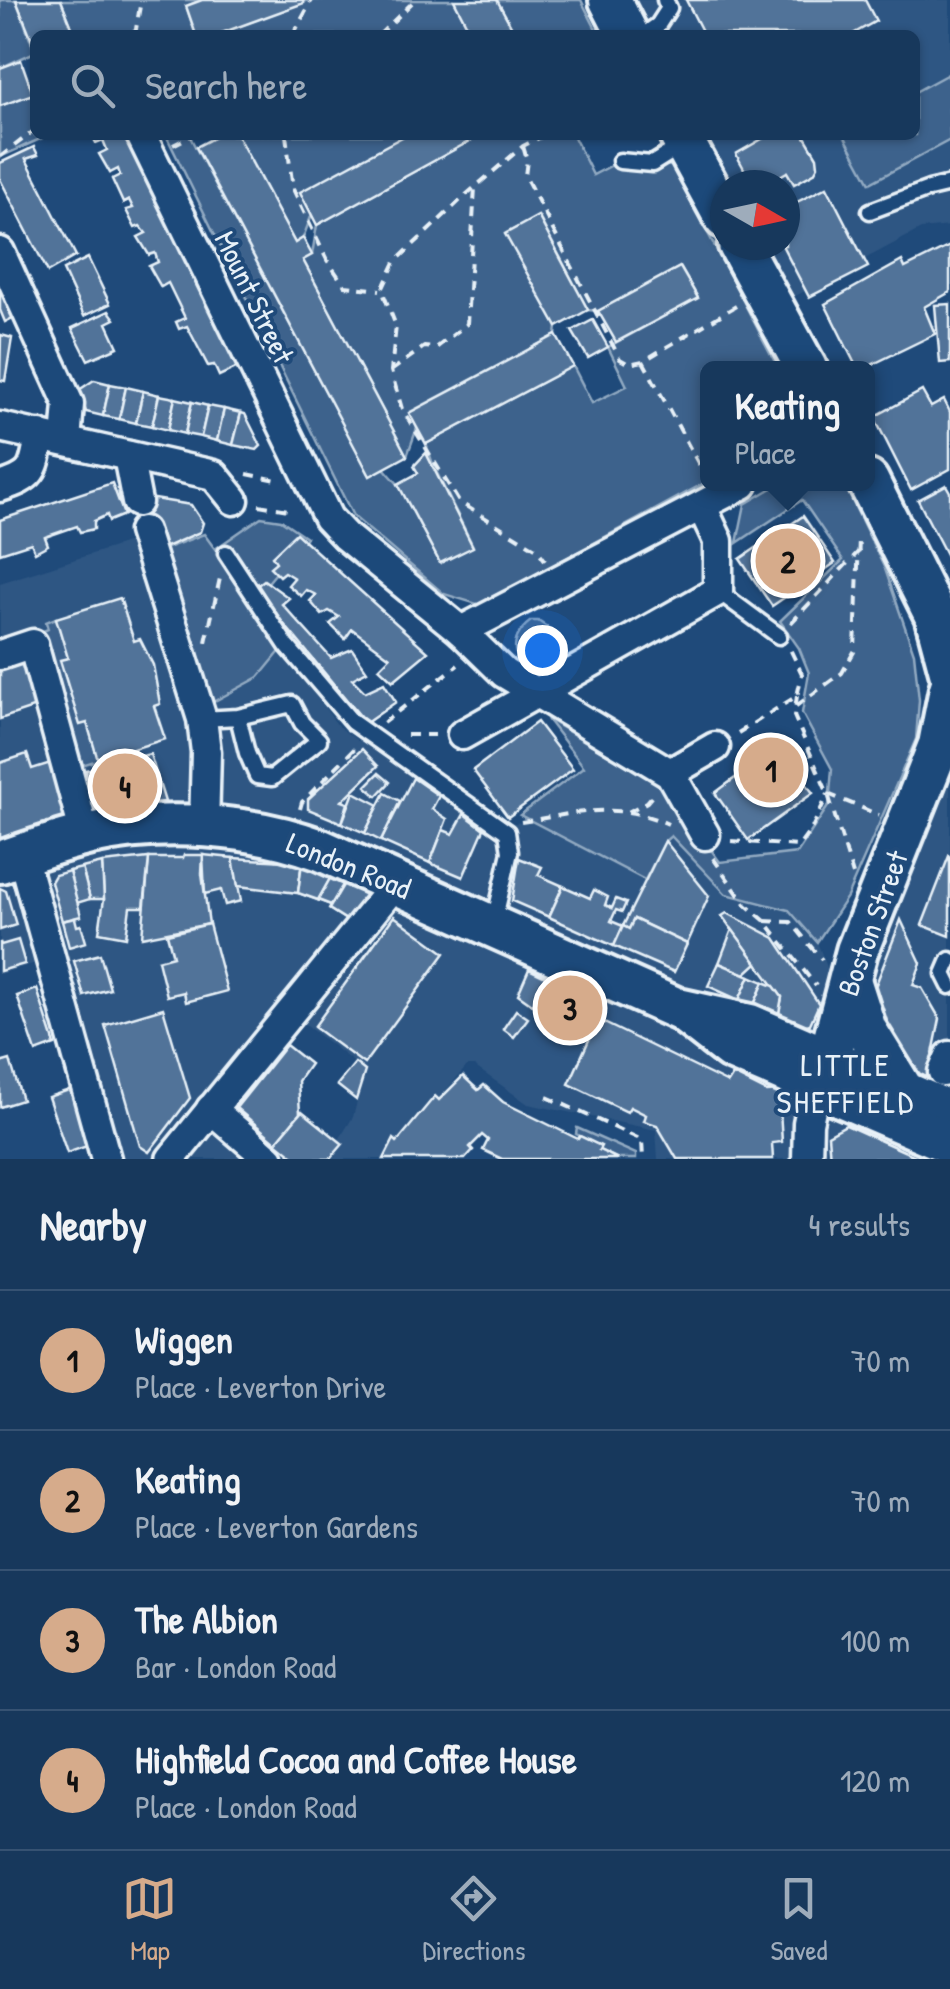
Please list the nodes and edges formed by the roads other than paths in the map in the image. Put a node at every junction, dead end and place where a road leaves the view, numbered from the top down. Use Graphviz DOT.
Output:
graph roads {
  1 [pos="610,0"];
  2 [pos="665,0"];
  3 [pos="625,30"];
  4 [pos="651,30"];
  5 [pos="143,140"];
  6 [pos="681,140"];
  7 [pos="683,140"];
  8 [pos="620,161"];
  9 [pos="950,184"];
  10 [pos="710,190"];
  11 [pos="870,211"];
  12 [pos="0,252"];
  13 [pos="748,260"];
  14 [pos="802,361"];
  15 [pos="0,427"];
  16 [pos="53,438"];
  17 [pos="128,456"];
  18 [pos="0,488"];
  19 [pos="705,494"];
  20 [pos="875,495"];
  21 [pos="234,500"];
  22 [pos="136,502"];
  23 [pos="143,531"];
  24 [pos="226,553"];
  25 [pos="718,591"];
  26 [pos="461,630"];
  27 [pos="779,636"];
  28 [pos="0,655"];
  29 [pos="949,685"];
  30 [pos="539,693"];
  31 [pos="238,717"];
  32 [pos="202,720"];
  33 [pos="462,735"];
  34 [pos="715,747"];
  35 [pos="666,771"];
  36 [pos="204,828"];
  37 [pos="86,835"];
  38 [pos="706,840"];
  39 [pos="11,858"];
  40 [pos="396,883"];
  41 [pos="493,925"];
  42 [pos="950,960"];
  43 [pos="849,976"];
  44 [pos="950,986"];
  45 [pos="821,1072"];
  46 [pos="904,1092"];
  47 [pos="211,1108"];
  48 [pos="950,1112"];
  49 [pos="950,1143"];
  50 [pos="106,1159"];
  51 [pos="171,1159"];
  52 [pos="269,1159"];
  53 [pos="806,1159"];
  1 -- 3 [label="main road"];
  2 -- 4 [label="lane"];
  5 -- 26 [label="street, Mount Street"];
  6 -- 8 [label="lane"];
  7 -- 10 [label="main road"];
  9 -- 11 [label="lane"];
  12 -- 16 [label="street"];
  13 -- 14 [label="main road"];
  15 -- 16 [label="street"];
  16 -- 17 [label="street"];
  16 -- 18 [label="street"];
  17 -- 21 [label="street"];
  17 -- 22 [label="street"];
  19 -- 25 [label="street"];
  19 -- 26 [label="street"];
  20 -- 29 [label="main road"];
  23 -- 32 [label="street"];
  24 -- 41 [label="lane"];
  25 -- 27 [label="lane"];
  25 -- 30 [label="street"];
  26 -- 30 [label="street, Mount Street"];
  28 -- 37 [label="street"];
  29 -- 43 [label="main road, Boston Street"];
  30 -- 33 [label="street"];
  30 -- 35 [label="street, Mount Street"];
  31 -- 31 [label="lane"];
  31 -- 32 [label="lane"];
  32 -- 36 [label="street"];
  34 -- 35 [label="street"];
  35 -- 38 [label="street"];
  36 -- 37 [label="main road, London Road"];
  36 -- 40 [label="main road, London Road"];
  37 -- 39 [label="main road, London Road"];
  39 -- 50 [label="street"];
  40 -- 41 [label="main road, London Road"];
  40 -- 47 [label="street"];
  41 -- 45 [label="main road, London Road"];
  42 -- 44 [label="lane"];
  43 -- 45 [label="main road, Boston Street"];
  43 -- 46 [label="main road"];
  45 -- 46 [label="main road, London Road"];
  45 -- 49 [label="main road, London Road"];
  45 -- 53 [label="street, Boston Street"];
  46 -- 48 [label="main road, London Road"];
  47 -- 51 [label="street"];
  47 -- 52 [label="street"];
}
